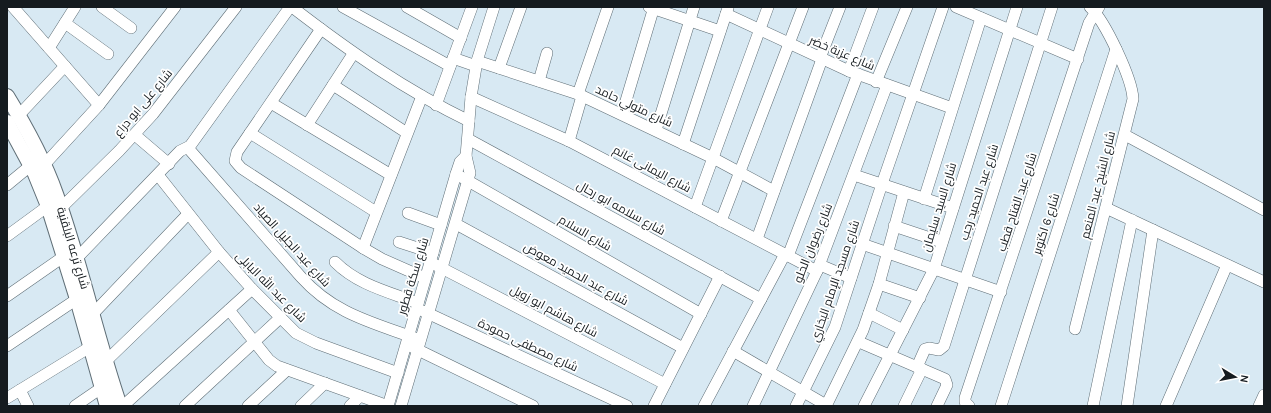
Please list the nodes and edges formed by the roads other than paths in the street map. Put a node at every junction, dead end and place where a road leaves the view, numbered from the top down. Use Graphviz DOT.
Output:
graph roads {
  1 [pos="75,7"];
  2 [pos="102,7"];
  3 [pos="174,7"];
  4 [pos="236,7"];
  5 [pos="291,7"];
  6 [pos="343,7"];
  7 [pos="407,7"];
  8 [pos="472,7"];
  9 [pos="494,7"];
  10 [pos="521,7"];
  11 [pos="608,7"];
  12 [pos="694,7"];
  13 [pos="768,7"];
  14 [pos="803,7"];
  15 [pos="840,7"];
  16 [pos="873,7"];
  17 [pos="907,7"];
  18 [pos="943,7"];
  19 [pos="956,7"];
  20 [pos="1017,7"];
  21 [pos="1052,7"];
  22 [pos="15,8"];
  23 [pos="652,8"];
  24 [pos="1095,9"];
  25 [pos="727,10"];
  26 [pos="974,13"];
  27 [pos="690,21"];
  28 [pos="65,23"];
  29 [pos="131,28"];
  30 [pos="322,29"];
  31 [pos="760,30"];
  32 [pos="1009,30"];
  33 [pos="720,31"];
  34 [pos="461,38"];
  35 [pos="789,44"];
  36 [pos="1040,44"];
  37 [pos="49,48"];
  38 [pos="1116,49"];
  39 [pos="547,53"];
  40 [pos="108,54"];
  41 [pos="353,54"];
  42 [pos="821,59"];
  43 [pos="1078,59"];
  44 [pos="452,62"];
  45 [pos="477,63"];
  46 [pos="64,66"];
  47 [pos="499,68"];
  48 [pos="853,72"];
  49 [pos="539,81"];
  50 [pos="882,83"];
  51 [pos="333,85"];
  52 [pos="913,94"];
  53 [pos="580,95"];
  54 [pos="7,96"];
  55 [pos="422,96"];
  56 [pos="471,97"];
  57 [pos="271,103"];
  58 [pos="99,104"];
  59 [pos="436,105"];
  60 [pos="952,108"];
  61 [pos="622,114"];
  62 [pos="469,121"];
  63 [pos="307,125"];
  64 [pos="11,126"];
  65 [pos="656,130"];
  66 [pos="250,133"];
  67 [pos="407,133"];
  68 [pos="135,134"];
  69 [pos="1125,135"];
  70 [pos="468,139"];
  71 [pos="569,141"];
  72 [pos="683,144"];
  73 [pos="188,148"];
  74 [pos="466,156"];
  75 [pos="713,158"];
  76 [pos="168,164"];
  77 [pos="37,165"];
  78 [pos="740,172"];
  79 [pos="456,174"];
  80 [pos="158,175"];
  81 [pos="391,175"];
  82 [pos="854,175"];
  83 [pos="468,181"];
  84 [pos="882,184"];
  85 [pos="7,185"];
  86 [pos="774,191"];
  87 [pos="904,192"];
  88 [pos="924,199"];
  89 [pos="54,207"];
  90 [pos="695,207"];
  91 [pos="952,208"];
  92 [pos="1106,208"];
  93 [pos="1264,210"];
  94 [pos="376,212"];
  95 [pos="408,213"];
  96 [pos="188,214"];
  97 [pos="1132,220"];
  98 [pos="721,221"];
  99 [pos="456,224"];
  100 [pos="441,225"];
  101 [pos="894,226"];
  102 [pos="1153,230"];
  103 [pos="7,236"];
  104 [pos="757,239"];
  105 [pos="399,242"];
  106 [pos="942,242"];
  107 [pos="862,244"];
  108 [pos="363,248"];
  109 [pos="219,252"];
  110 [pos="887,252"];
  111 [pos="786,255"];
  112 [pos="70,258"];
  113 [pos="432,258"];
  114 [pos="335,262"];
  115 [pos="1227,265"];
  116 [pos="443,268"];
  117 [pos="818,268"];
  118 [pos="934,269"];
  119 [pos="720,276"];
  120 [pos="425,278"];
  121 [pos="851,278"];
  122 [pos="965,280"];
  123 [pos="1264,282"];
  124 [pos="879,284"];
  125 [pos="252,289"];
  126 [pos="1001,292"];
  127 [pos="7,296"];
  128 [pos="920,298"];
  129 [pos="77,299"];
  130 [pos="761,299"];
  131 [pos="417,306"];
  132 [pos="229,310"];
  133 [pos="429,313"];
  134 [pos="869,313"];
  135 [pos="701,314"];
  136 [pos="280,318"];
  137 [pos="88,320"];
  138 [pos="1075,329"];
  139 [pos="903,330"];
  140 [pos="407,340"];
  141 [pos="254,342"];
  142 [pos="859,342"];
  143 [pos="419,344"];
  144 [pos="7,346"];
  145 [pos="90,347"];
  146 [pos="684,348"];
  147 [pos="733,351"];
  148 [pos="890,355"];
  149 [pos="105,362"];
  150 [pos="920,368"];
  151 [pos="287,370"];
  152 [pos="398,373"];
  153 [pos="770,373"];
  154 [pos="106,384"];
  155 [pos="325,384"];
  156 [pos="666,384"];
  157 [pos="20,390"];
  158 [pos="804,392"];
  159 [pos="360,396"];
  160 [pos="1264,396"];
  161 [pos="7,398"];
  162 [pos="28,406"];
  163 [pos="74,406"];
  164 [pos="107,406"];
  165 [pos="122,406"];
  166 [pos="186,406"];
  167 [pos="248,406"];
  168 [pos="301,406"];
  169 [pos="350,406"];
  170 [pos="388,406"];
  171 [pos="401,406"];
  172 [pos="533,406"];
  173 [pos="627,406"];
  174 [pos="654,406"];
  175 [pos="704,406"];
  176 [pos="753,406"];
  177 [pos="796,406"];
  178 [pos="826,406"];
  179 [pos="864,406"];
  180 [pos="904,406"];
  181 [pos="936,406"];
  182 [pos="969,406"];
  183 [pos="1001,406"];
  184 [pos="1093,406"];
  185 [pos="1127,406"];
  186 [pos="1166,406"];
  187 [pos="1259,406"];
  1 -- 28 [label="street"];
  2 -- 29 [label="street"];
  3 -- 58 [label="street"];
  4 -- 68 [label="street, شارع على ابو دراع"];
  5 -- 30 [label="street"];
  5 -- 73 [label="street"];
  6 -- 44 [label="street, شارع متولي حامد"];
  7 -- 34 [label="street"];
  8 -- 34 [label="street"];
  9 -- 45 [label="street, شارع سكة قطور"];
  10 -- 47 [label="street"];
  11 -- 53 [label="street"];
  12 -- 27 [label="street"];
  13 -- 31 [label="street"];
  14 -- 35 [label="street"];
  15 -- 42 [label="street"];
  16 -- 48 [label="street"];
  17 -- 50 [label="street, شارع رضوان الحلو"];
  18 -- 52 [label="street, شارع مسجد الإمام البخاري"];
  19 -- 26 [label="street"];
  20 -- 32 [label="street, شارع السيد سليمان"];
  21 -- 36 [label="street, شارع عبد الحميد رجب"];
  22 -- 37 [label="street"];
  23 -- 27 [label="street"];
  23 -- 61 [label="street"];
  24 -- 38 [label="street, شارع الشيخ عبد المنعم"];
  24 -- 43 [label="street, شارع عبد الفتاح قطب"];
  25 -- 31 [label="street, شارع عزبة خضر"];
  25 -- 33 [label="street"];
  26 -- 32 [label="street"];
  26 -- 60 [label="street"];
  27 -- 33 [label="street"];
  27 -- 65 [label="street"];
  28 -- 37 [label="street"];
  28 -- 40 [label="street"];
  30 -- 41 [label="street"];
  30 -- 57 [label="street"];
  31 -- 35 [label="street, شارع عزبة خضر"];
  31 -- 75 [label="street"];
  32 -- 36 [label="street"];
  32 -- 91 [label="street, شارع السيد سليمان"];
  33 -- 72 [label="street"];
  34 -- 44 [label="street"];
  35 -- 42 [label="street, شارع عزبة خضر"];
  35 -- 78 [label="street"];
  36 -- 43 [label="street"];
  36 -- 122 [label="street, شارع عبد الحميد رجب"];
  37 -- 46 [label="street"];
  38 -- 69 [label="street, شارع الشيخ عبد المنعم"];
  38 -- 183 [label="street, شارع 6 اكتوبر"];
  39 -- 49 [label="street"];
  41 -- 51 [label="street"];
  41 -- 55 [label="street"];
  42 -- 48 [label="street, شارع عزبة خضر"];
  42 -- 86 [label="street"];
  43 -- 126 [label="street, شارع عبد الفتاح قطب"];
  44 -- 45 [label="street, شارع متولي حامد"];
  44 -- 59 [label="street"];
  45 -- 47 [label="street, شارع متولي حامد"];
  45 -- 56 [label="street, شارع سكة قطور"];
  46 -- 58 [label="street"];
  46 -- 64 [label="street"];
  47 -- 49 [label="street, شارع متولي حامد"];
  48 -- 50 [label="street, شارع عزبة خضر"];
  48 -- 111 [label="street"];
  49 -- 53 [label="street, شارع متولي حامد"];
  50 -- 52 [label="street, شارع عزبة خضر"];
  50 -- 82 [label="street, شارع رضوان الحلو"];
  51 -- 63 [label="street"];
  51 -- 67 [label="street"];
  52 -- 60 [label="street, شارع عزبة خضر"];
  52 -- 84 [label="street, شارع مسجد الإمام البخاري"];
  53 -- 61 [label="street, شارع متولي حامد"];
  53 -- 71 [label="street"];
  54 -- 64 [label="street, شارع ترعه البلقنية"];
  55 -- 59 [label="street"];
  55 -- 67 [label="street"];
  56 -- 62 [label="street, شارع سكة قطور"];
  56 -- 71 [label="street, شارع اليمانى غانم"];
  57 -- 63 [label="street"];
  57 -- 66 [label="street"];
  58 -- 77 [label="street"];
  59 -- 62 [label="street"];
  60 -- 88 [label="street"];
  61 -- 65 [label="street, شارع متولي حامد"];
  62 -- 70 [label="street, شارع سكة قطور"];
  63 -- 81 [label="street"];
  64 -- 77 [label="street, شارع ترعه البلقنية"];
  65 -- 72 [label="street, شارع متولي حامد"];
  66 -- 94 [label="street"];
  66 -- 108 [label="street"];
  67 -- 81 [label="street"];
  68 -- 76 [label="street"];
  68 -- 89 [label="street, شارع على ابو دراع"];
  69 -- 92 [label="street, شارع الشيخ عبد المنعم"];
  69 -- 93 [label="street"];
  70 -- 74 [label="street, شارع سكة قطور"];
  70 -- 119 [label="street, شارع سلامه ابو رحال"];
  71 -- 90 [label="street, شارع اليمانى غانم"];
  72 -- 75 [label="street, شارع متولي حامد"];
  73 -- 76 [label="street"];
  73 -- 140 [label="street, شارع عبد الجليل الصياد"];
  74 -- 79 [label="street, شارع سكة قطور"];
  74 -- 83 [label="street, شارع سكة قطور"];
  75 -- 78 [label="street, شارع متولي حامد"];
  75 -- 90 [label="street"];
  76 -- 80 [label="street"];
  77 -- 85 [label="street"];
  77 -- 89 [label="street, شارع ترعه البلقنية"];
  78 -- 86 [label="street, شارع متولي حامد"];
  78 -- 98 [label="street"];
  79 -- 83 [label="street, شارع السلام"];
  79 -- 100 [label="street, شارع سكة قطور"];
  80 -- 96 [label="street, شارع عبد الله البابلى"];
  80 -- 112 [label="street"];
  81 -- 94 [label="street"];
  82 -- 84 [label="street"];
  82 -- 117 [label="street, شارع رضوان الحلو"];
  83 -- 99 [label="street, شارع سكة قطور"];
  83 -- 135 [label="street, شارع السلام"];
  84 -- 87 [label="street"];
  84 -- 107 [label="street, شارع مسجد الإمام البخاري"];
  86 -- 104 [label="street"];
  87 -- 88 [label="street"];
  87 -- 101 [label="street"];
  88 -- 91 [label="street"];
  89 -- 103 [label="street, شارع على ابو دراع"];
  89 -- 112 [label="street, شارع ترعه البلقنية"];
  90 -- 98 [label="street, شارع اليمانى غانم"];
  91 -- 106 [label="street, شارع السيد سليمان"];
  92 -- 97 [label="street"];
  92 -- 138 [label="street, شارع الشيخ عبد المنعم"];
  94 -- 108 [label="street"];
  95 -- 100 [label="street"];
  96 -- 109 [label="street, شارع عبد الله البابلى"];
  96 -- 137 [label="street"];
  97 -- 102 [label="street"];
  97 -- 184 [label="street"];
  98 -- 104 [label="street, شارع اليمانى غانم"];
  99 -- 116 [label="street, شارع سكة قطور"];
  99 -- 146 [label="street, شارع عبد الحميد معوض"];
  100 -- 113 [label="street, شارع سكة قطور"];
  101 -- 106 [label="street"];
  101 -- 110 [label="street"];
  102 -- 115 [label="street"];
  102 -- 185 [label="street"];
  104 -- 111 [label="street, شارع اليمانى غانم"];
  105 -- 113 [label="street, شارع هاشم ابو زويل"];
  106 -- 118 [label="street, شارع السيد سليمان"];
  107 -- 110 [label="street"];
  107 -- 121 [label="street, شارع مسجد الإمام البخاري"];
  108 -- 120 [label="street"];
  109 -- 125 [label="street, شارع عبد الله البابلى"];
  109 -- 149 [label="street"];
  110 -- 118 [label="street"];
  110 -- 124 [label="street"];
  111 -- 117 [label="street, شارع اليمانى غانم"];
  111 -- 130 [label="street"];
  112 -- 127 [label="street"];
  112 -- 129 [label="street, شارع ترعه البلقنية"];
  112 -- 137 [label="street, شارع ترعه البلقنية"];
  113 -- 116 [label="street, شارع هاشم ابو زويل"];
  113 -- 120 [label="street, شارع سكة قطور"];
  114 -- 131 [label="street, شارع مصطفى حمودة"];
  115 -- 123 [label="street"];
  115 -- 186 [label="street"];
  116 -- 133 [label="street, شارع سكة قطور"];
  116 -- 156 [label="street, شارع هاشم ابو زويل"];
  117 -- 121 [label="street, شارع اليمانى غانم"];
  117 -- 153 [label="street, شارع رضوان الحلو"];
  118 -- 122 [label="street"];
  118 -- 128 [label="street, شارع السيد سليمان"];
  119 -- 130 [label="street, شارع سلامه ابو رحال"];
  119 -- 135 [label="street"];
  120 -- 131 [label="street, شارع سكة قطور"];
  121 -- 158 [label="street, شارع مسجد الإمام البخاري"];
  122 -- 126 [label="street"];
  122 -- 150 [label="street, شارع عبد الحميد رجب"];
  124 -- 128 [label="street"];
  124 -- 134 [label="street"];
  125 -- 132 [label="street"];
  125 -- 136 [label="street, شارع عبد الله البابلى"];
  126 -- 182 [label="street, شارع عبد الفتاح قطب"];
  128 -- 139 [label="street, شارع السيد سليمان"];
  129 -- 137 [label="street, شارع ترعه البلقنية"];
  129 -- 144 [label="street"];
  130 -- 147 [label="street"];
  131 -- 133 [label="street, شارع مصطفى حمودة"];
  131 -- 140 [label="street, شارع سكة قطور"];
  132 -- 141 [label="street"];
  132 -- 165 [label="street"];
  133 -- 143 [label="street, شارع سكة قطور"];
  133 -- 173 [label="street, شارع مصطفى حمودة"];
  134 -- 139 [label="street"];
  134 -- 142 [label="street"];
  135 -- 146 [label="street"];
  136 -- 141 [label="street"];
  136 -- 152 [label="street, شارع عبد الله البابلى"];
  137 -- 145 [label="street, شارع ترعه البلقنية"];
  137 -- 149 [label="street, شارع ترعه البلقنية"];
  139 -- 148 [label="street, شارع السيد سليمان"];
  140 -- 143 [label="street, شارع عبد الجليل الصياد"];
  140 -- 152 [label="street, شارع سكة قطور"];
  141 -- 151 [label="street"];
  141 -- 166 [label="street"];
  142 -- 148 [label="street"];
  142 -- 178 [label="street"];
  143 -- 171 [label="street, شارع سكة قطور"];
  143 -- 172 [label="street, شارع عبد الجليل الصياد"];
  145 -- 154 [label="street, شارع ترعه البلقنية"];
  145 -- 157 [label="street"];
  146 -- 156 [label="street"];
  147 -- 153 [label="street"];
  147 -- 175 [label="street"];
  148 -- 150 [label="street"];
  148 -- 179 [label="street, شارع السيد سليمان"];
  149 -- 154 [label="street, شارع ترعه البلقنية"];
  150 -- 180 [label="street, شارع عبد الحميد رجب"];
  150 -- 181 [label="street"];
  151 -- 155 [label="street"];
  151 -- 167 [label="street"];
  152 -- 170 [label="street, شارع سكة قطور"];
  153 -- 158 [label="street"];
  153 -- 176 [label="street, شارع رضوان الحلو"];
  154 -- 163 [label="street"];
  154 -- 164 [label="street, شارع ترعه البلقنية"];
  154 -- 165 [label="street, شارع ترعه البلقنية"];
  155 -- 159 [label="street"];
  155 -- 168 [label="street"];
  156 -- 174 [label="street"];
  157 -- 161 [label="street"];
  157 -- 162 [label="street"];
  158 -- 177 [label="street, شارع مسجد الإمام البخاري"];
  158 -- 178 [label="street"];
  159 -- 169 [label="street"];
  159 -- 170 [label="street"];
  160 -- 187 [label="street"];
}
